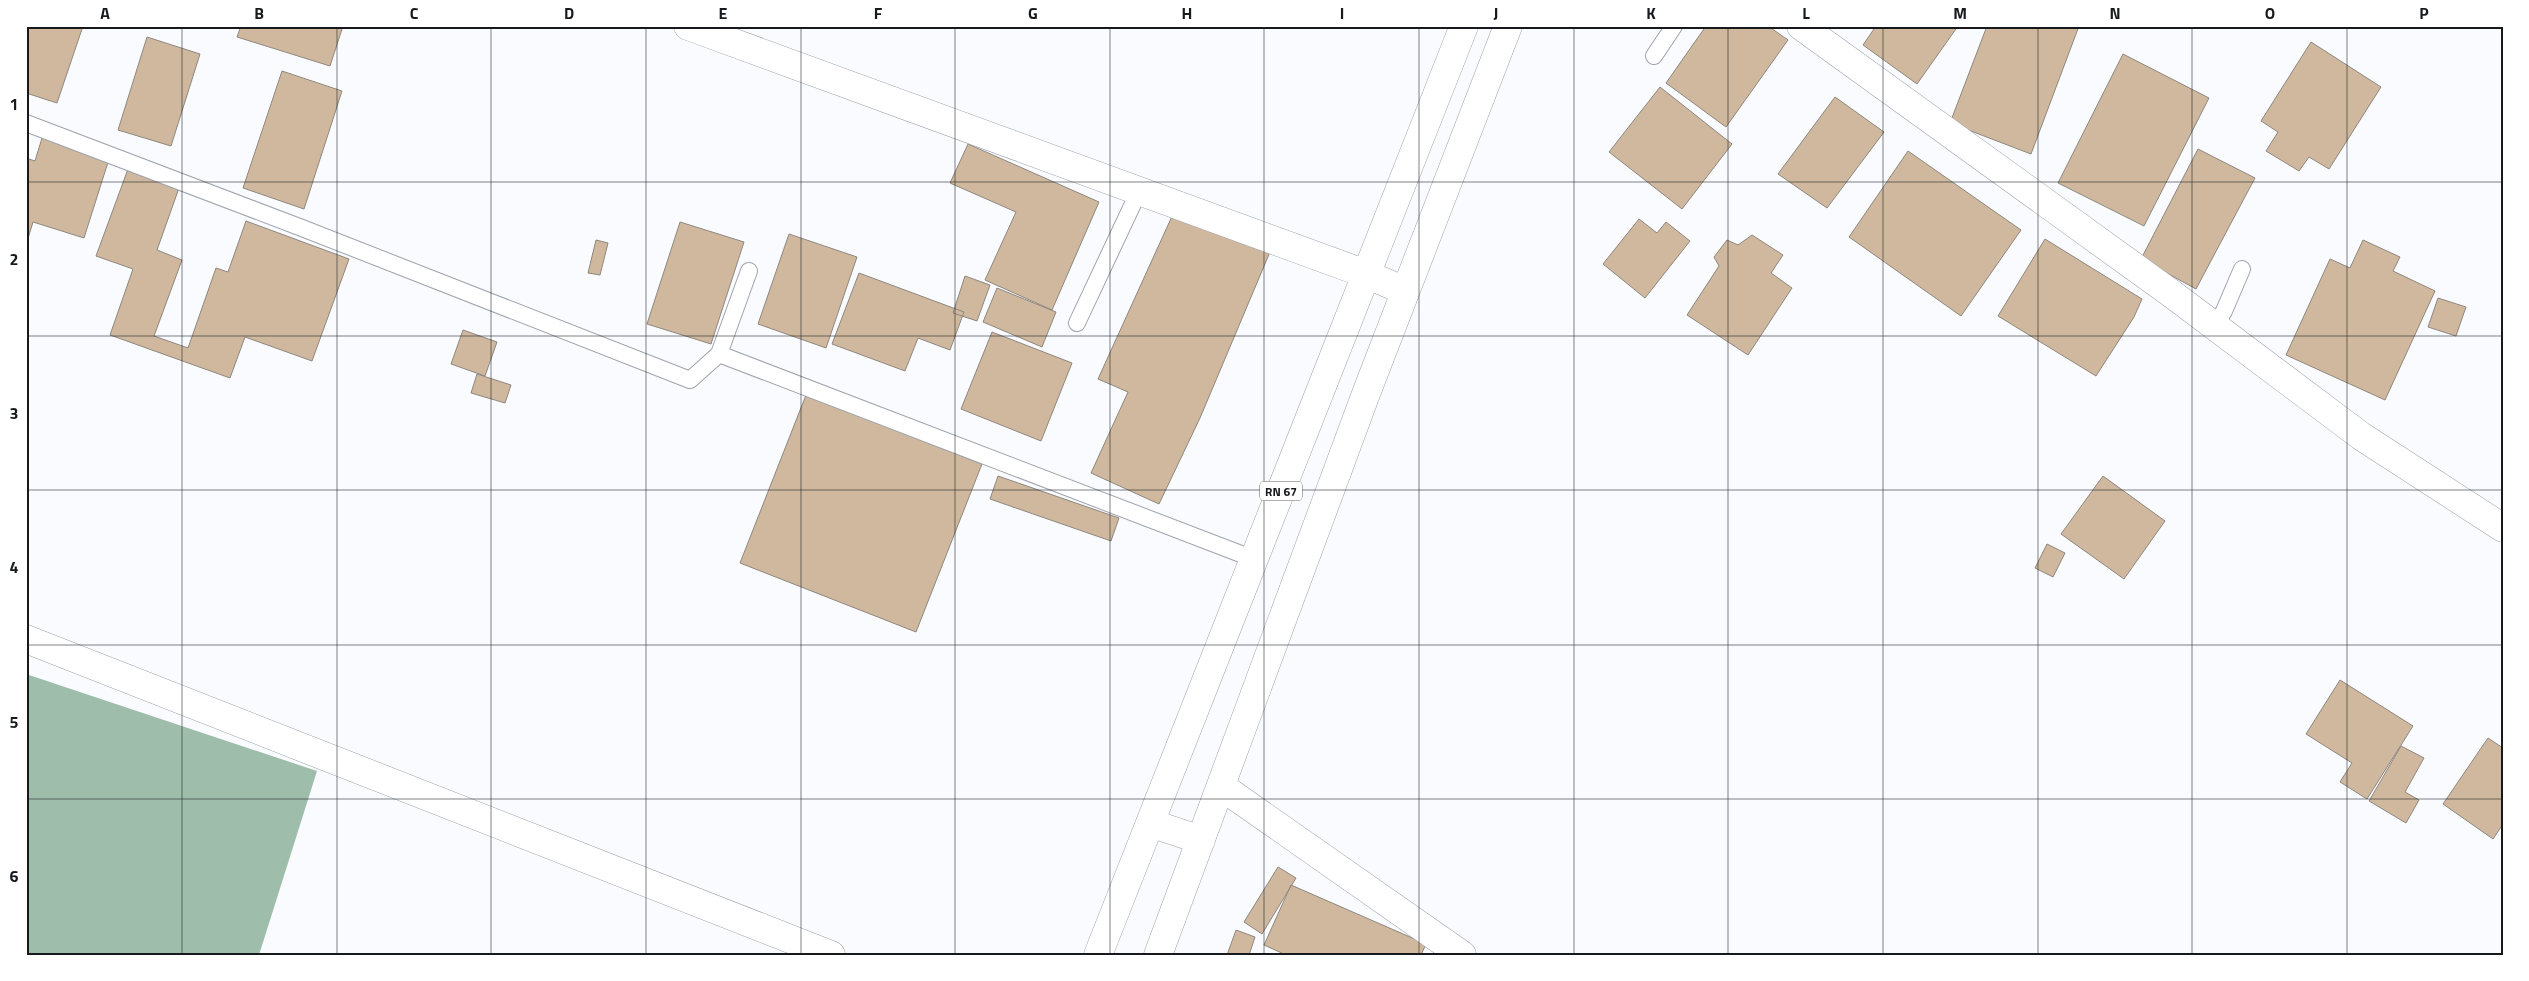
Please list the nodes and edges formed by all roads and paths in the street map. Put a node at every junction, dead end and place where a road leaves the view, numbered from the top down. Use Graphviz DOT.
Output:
graph roads {
  1 [pos="688,26"];
  2 [pos="1464,26"];
  3 [pos="1508,26"];
  4 [pos="1674,26"];
  5 [pos="1801,26"];
  6 [pos="1654,56"];
  7 [pos="26,123"];
  8 [pos="1139,192"];
  9 [pos="2242,269"];
  10 [pos="749,271"];
  11 [pos="1366,274"];
  12 [pos="1406,291"];
  13 [pos="1077,322"];
  14 [pos="2215,326"];
  15 [pos="719,354"];
  16 [pos="2503,528"];
  17 [pos="1254,559"];
  18 [pos="26,639"];
  19 [pos="1222,787"];
  20 [pos="1150,823"];
  21 [pos="1201,840"];
  22 [pos="832,955"];
  23 [pos="1098,955"];
  24 [pos="1158,955"];
  25 [pos="1462,955"];
  1 -- 8 [label="street"];
  2 -- 11 [label="street, RN 67"];
  3 -- 12 [label="street"];
  4 -- 6 [label="lane"];
  5 -- 14 [label="street"];
  7 -- 15 [label="lane"];
  8 -- 11 [label="street"];
  8 -- 13 [label="lane"];
  9 -- 14 [label="lane"];
  10 -- 15 [label="lane"];
  11 -- 12 [label="street"];
  11 -- 17 [label="street, RN 67"];
  12 -- 19 [label="street"];
  14 -- 16 [label="street"];
  15 -- 17 [label="lane"];
  17 -- 20 [label="street, RN 67"];
  18 -- 22 [label="street"];
  19 -- 21 [label="street"];
  19 -- 25 [label="street"];
  20 -- 21 [label="street"];
  20 -- 23 [label="street, RN 67"];
  21 -- 24 [label="street"];
}
